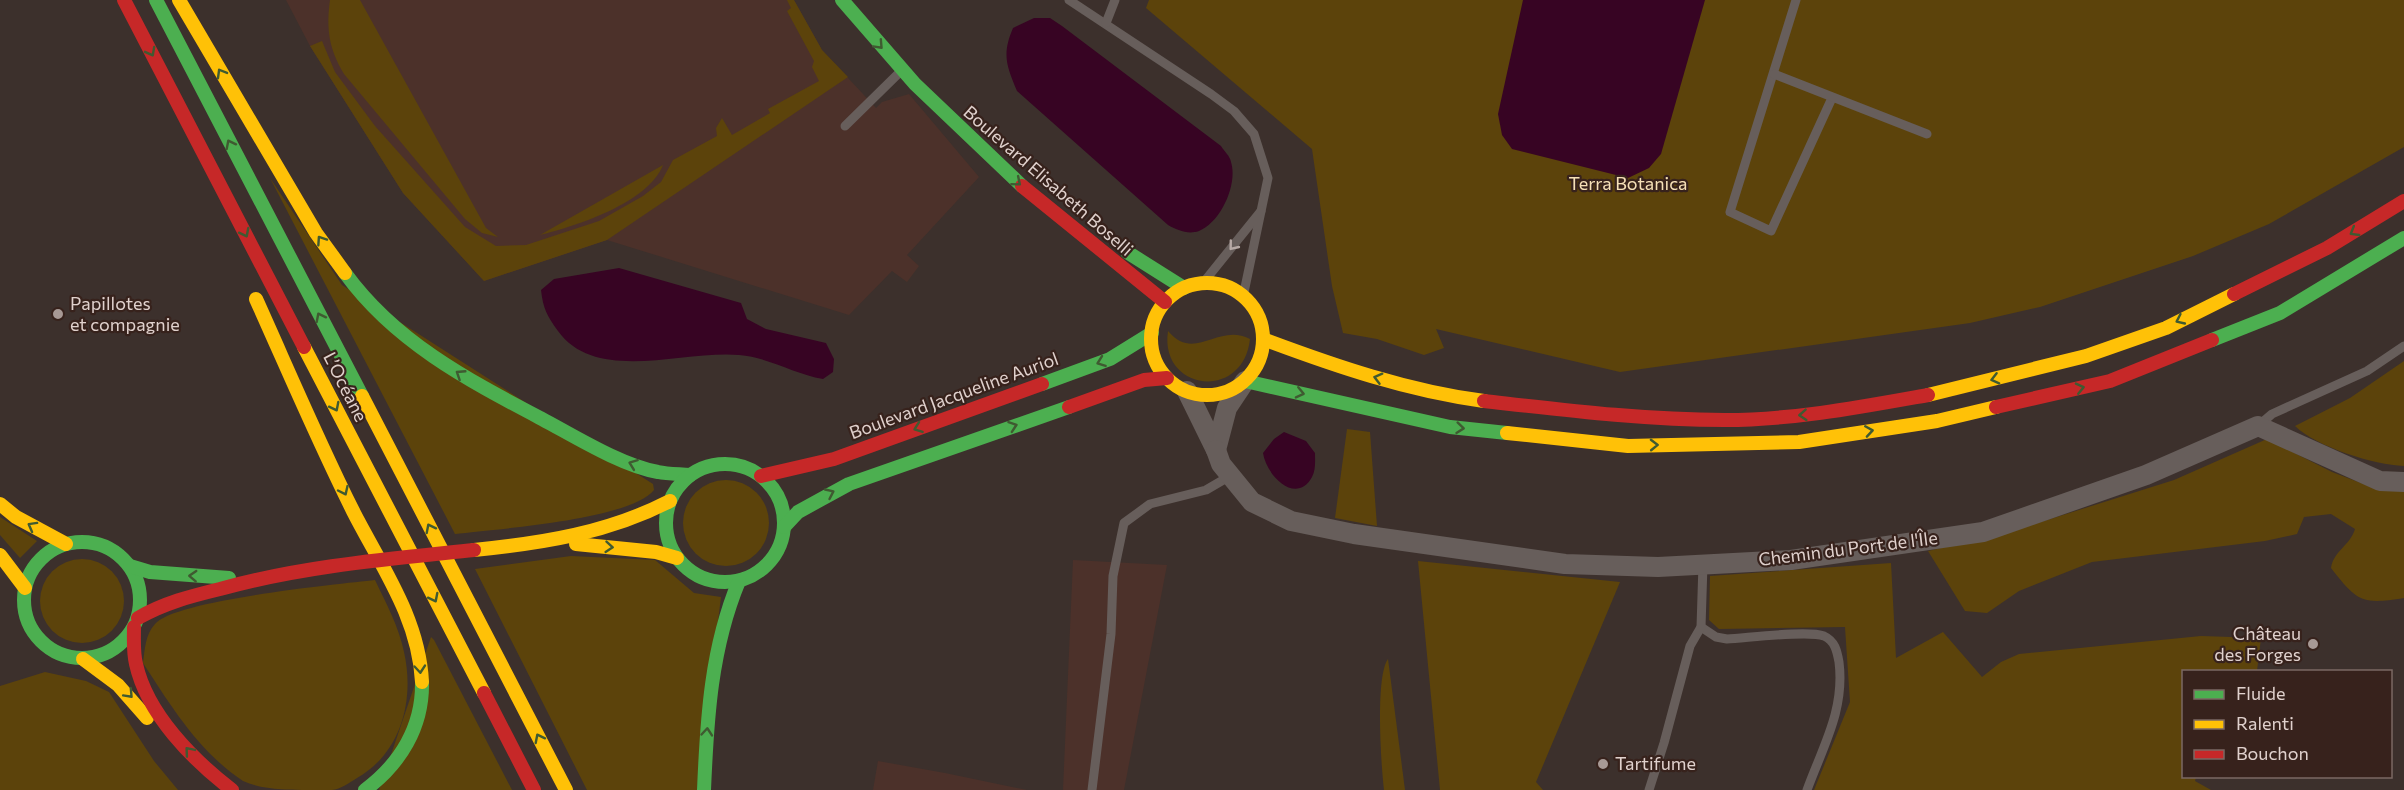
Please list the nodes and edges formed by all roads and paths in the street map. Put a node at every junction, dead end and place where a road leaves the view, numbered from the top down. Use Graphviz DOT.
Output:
graph roads {
  1 [pos="123,0"];
  2 [pos="156,0"];
  3 [pos="179,0"];
  4 [pos="842,0"];
  5 [pos="1069,0"];
  6 [pos="1115,0"];
  7 [pos="1796,0"];
  8 [pos="1106,23"];
  9 [pos="902,70"];
  10 [pos="1774,74"];
  11 [pos="1832,98"];
  12 [pos="845,126"];
  13 [pos="1927,134"];
  14 [pos="218,182"];
  15 [pos="2404,201"];
  16 [pos="1263,210"];
  17 [pos="223,220"];
  18 [pos="2404,238"];
  19 [pos="1113,240"];
  20 [pos="1203,283"];
  21 [pos="250,285"];
  22 [pos="1184,288"];
  23 [pos="1243,297"];
  24 [pos="1165,302"];
  25 [pos="1152,333"];
  26 [pos="1263,339"];
  27 [pos="2404,346"];
  28 [pos="1167,378"];
  29 [pos="1245,381"];
  30 [pos="1187,392"];
  31 [pos="2258,426"];
  32 [pos="1216,450"];
  33 [pos="690,475"];
  34 [pos="761,476"];
  35 [pos="1230,476"];
  36 [pos="2404,482"];
  37 [pos="670,501"];
  38 [pos="0,504"];
  39 [pos="784,527"];
  40 [pos="550,542"];
  41 [pos="66,544"];
  42 [pos="0,555"];
  43 [pos="677,558"];
  44 [pos="1703,564"];
  45 [pos="129,566"];
  46 [pos="251,579"];
  47 [pos="739,581"];
  48 [pos="25,588"];
  49 [pos="136,622"];
  50 [pos="1701,627"];
  51 [pos="83,659"];
  52 [pos="168,751"];
  53 [pos="232,790"];
  54 [pos="365,790"];
  55 [pos="534,790"];
  56 [pos="566,790"];
  57 [pos="704,790"];
  58 [pos="1092,790"];
  59 [pos="1649,790"];
  60 [pos="1807,790"];
  1 -- 14 [label="main road, L’Océane, one-way"];
  56 -- 2 [label="main road, L’Océane, one-way"];
  33 -- 3 [label="main road, one-way"];
  4 -- 9 [label="main road, Boulevard Elisabeth Boselli, one-way"];
  5 -- 8 [label="lane"];
  6 -- 8 [label="lane"];
  7 -- 10 [label="lane"];
  8 -- 16 [label="lane"];
  9 -- 12 [label="lane"];
  9 -- 24 [label="main road, Boulevard Elisabeth Boselli, one-way"];
  10 -- 11 [label="lane"];
  10 -- 11 [label="lane"];
  11 -- 13 [label="lane"];
  14 -- 17 [label="main road"];
  14 -- 55 [label="main road, L’Océane, one-way"];
  15 -- 26 [label="main road, one-way"];
  16 -- 20 [label="lane, one-way"];
  16 -- 23 [label="lane"];
  29 -- 18 [label="main road, one-way"];
  19 -- 22 [label="main road"];
  20 -- 22 [label="main road"];
  20 -- 23 [label="main road"];
  21 -- 54 [label="main road, one-way"];
  22 -- 24 [label="main road"];
  23 -- 26 [label="main road"];
  24 -- 25 [label="main road"];
  25 -- 28 [label="main road"];
  25 -- 34 [label="main road, Boulevard Jacqueline Auriol, one-way"];
  26 -- 29 [label="main road"];
  27 -- 31 [label="lane"];
  28 -- 30 [label="main road"];
  39 -- 28 [label="main road, one-way"];
  29 -- 30 [label="main road"];
  29 -- 32 [label="street"];
  30 -- 32 [label="street, Chemin du Port de l'Île"];
  31 -- 36 [label="street"];
  31 -- 44 [label="street, Chemin du Port de l'Île"];
  32 -- 35 [label="street, Chemin du Port de l'Île"];
  33 -- 34 [label="main road"];
  33 -- 37 [label="main road"];
  34 -- 39 [label="main road"];
  35 -- 44 [label="street, Chemin du Port de l'Île"];
  35 -- 58 [label="lane"];
  37 -- 40 [label="main road"];
  37 -- 43 [label="main road"];
  41 -- 38 [label="main road, one-way"];
  39 -- 47 [label="main road"];
  40 -- 43 [label="main road, one-way"];
  40 -- 46 [label="main road"];
  41 -- 45 [label="main road"];
  41 -- 48 [label="main road"];
  42 -- 48 [label="main road"];
  43 -- 47 [label="main road"];
  44 -- 50 [label="lane"];
  46 -- 45 [label="main road, one-way"];
  45 -- 49 [label="main road"];
  46 -- 49 [label="main road"];
  57 -- 47 [label="main road, one-way"];
  48 -- 51 [label="main road"];
  49 -- 51 [label="main road"];
  53 -- 49 [label="main road, one-way"];
  50 -- 59 [label="lane"];
  50 -- 60 [label="lane"];
  51 -- 52 [label="main road, one-way"];
}
